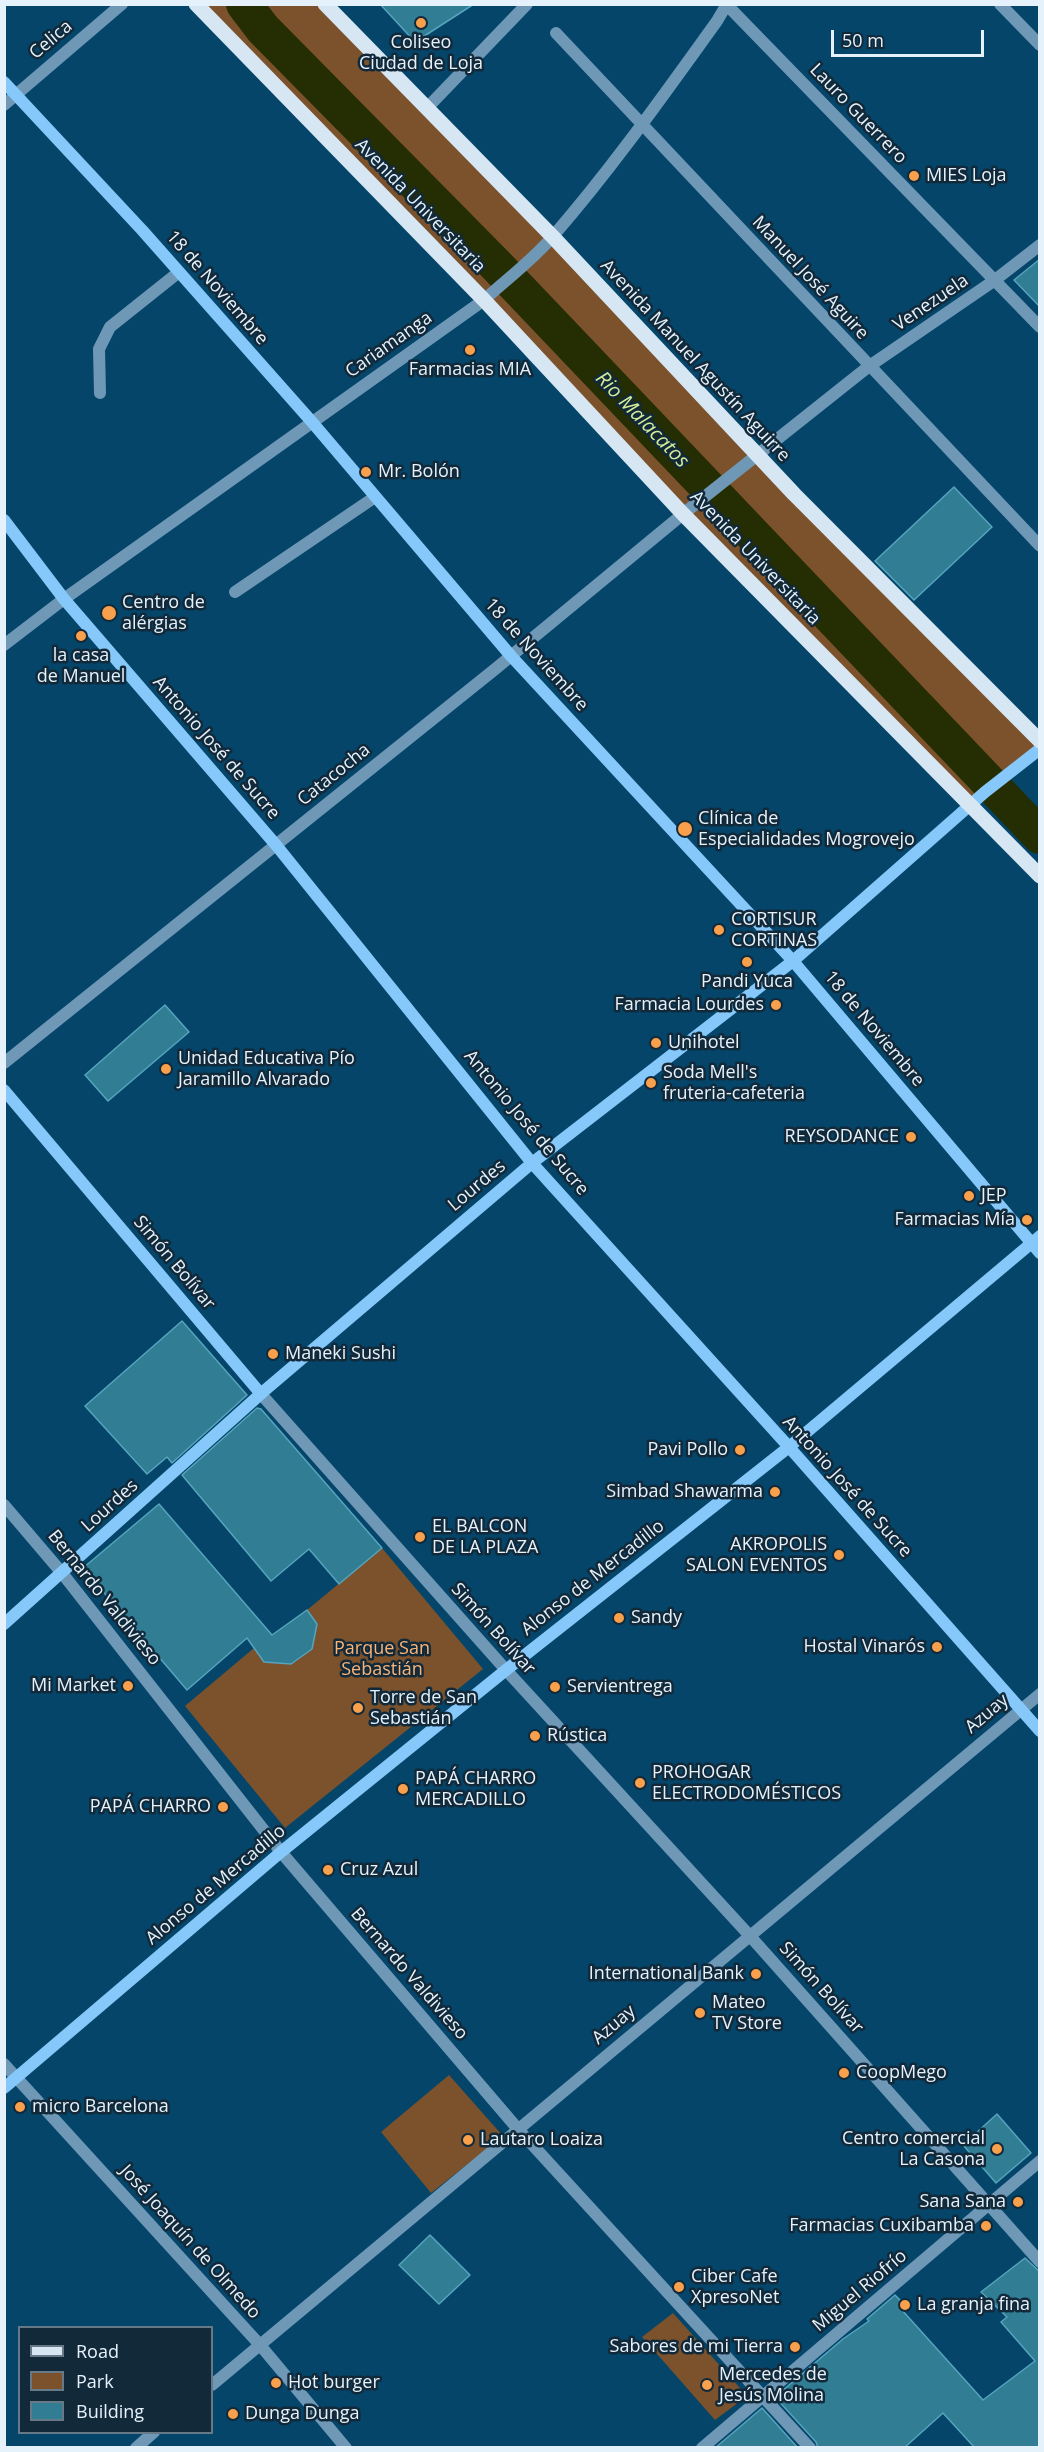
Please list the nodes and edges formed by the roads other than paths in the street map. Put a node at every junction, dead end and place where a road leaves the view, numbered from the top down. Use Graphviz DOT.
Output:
graph roads {
  1 [pos="122,4"];
  2 [pos="196,4"];
  3 [pos="325,4"];
  4 [pos="527,4"];
  5 [pos="1000,4"];
  6 [pos="726,5"];
  7 [pos="556,33"];
  8 [pos="1040,45"];
  9 [pos="4,82"];
  10 [pos="15,94"];
  11 [pos="4,105"];
  12 [pos="427,108"];
  13 [pos="642,124"];
  14 [pos="548,242"];
  15 [pos="1040,245"];
  16 [pos="179,272"];
  17 [pos="995,280"];
  18 [pos="483,300"];
  19 [pos="1040,327"];
  20 [pos="868,367"];
  21 [pos="100,393"];
  22 [pos="312,422"];
  23 [pos="750,461"];
  24 [pos="375,496"];
  25 [pos="700,500"];
  26 [pos="683,514"];
  27 [pos="4,520"];
  28 [pos="1040,546"];
  29 [pos="235,592"];
  30 [pos="64,599"];
  31 [pos="4,645"];
  32 [pos="511,656"];
  33 [pos="1040,741"];
  34 [pos="1040,749"];
  35 [pos="970,807"];
  36 [pos="276,845"];
  37 [pos="1040,876"];
  38 [pos="793,962"];
  39 [pos="4,1063"];
  40 [pos="4,1090"];
  41 [pos="532,1163"];
  42 [pos="1037,1244"];
  43 [pos="261,1394"];
  44 [pos="789,1447"];
  45 [pos="4,1505"];
  46 [pos="62,1573"];
  47 [pos="4,1624"];
  48 [pos="506,1671"];
  49 [pos="1040,1694"];
  50 [pos="1020,1710"];
  51 [pos="1040,1731"];
  52 [pos="281,1852"];
  53 [pos="750,1936"];
  54 [pos="4,2064"];
  55 [pos="16,2078"];
  56 [pos="4,2088"];
  57 [pos="517,2128"];
  58 [pos="1040,2161"];
  59 [pos="990,2205"];
  60 [pos="1040,2262"];
  61 [pos="260,2345"];
  62 [pos="213,2384"];
  63 [pos="764,2395"];
  64 [pos="153,2434"];
  65 [pos="136,2448"];
  66 [pos="346,2448"];
  67 [pos="702,2448"];
  68 [pos="810,2448"];
  1 -- 10 [label="street, Celica"];
  2 -- 18 [label="main road, Avenida Universitaria"];
  3 -- 12 [label="main road, Avenida Manuel Agustín Aguirre"];
  4 -- 12 [label="street"];
  5 -- 8 [label="street"];
  6 -- 13 [label="street, Cariamanga"];
  6 -- 17 [label="street, Lauro Guerrero"];
  7 -- 13 [label="street, Manuel José Aguire"];
  9 -- 10 [label="street, 18 de Noviembre"];
  10 -- 11 [label="street, Celica"];
  10 -- 16 [label="street, 18 de Noviembre"];
  12 -- 14 [label="main road, Avenida Manuel Agustín Aguirre"];
  13 -- 14 [label="street, Cariamanga"];
  13 -- 20 [label="street, Manuel José Aguire"];
  14 -- 18 [label="street, Cariamanga"];
  14 -- 23 [label="main road, Avenida Manuel Agustín Aguirre"];
  15 -- 17 [label="street, Venezuela"];
  16 -- 21 [label="street"];
  16 -- 22 [label="street, 18 de Noviembre"];
  17 -- 19 [label="street, Lauro Guerrero"];
  17 -- 20 [label="street, Venezuela"];
  18 -- 22 [label="street, Cariamanga"];
  18 -- 26 [label="main road, Avenida Universitaria"];
  20 -- 23 [label="street, Venezuela"];
  20 -- 28 [label="street, Manuel José Aguire"];
  22 -- 24 [label="street, 18 de Noviembre"];
  22 -- 30 [label="street, Cariamanga"];
  23 -- 25 [label="street, Venezuela"];
  23 -- 33 [label="main road, Avenida Manuel Agustín Aguirre"];
  24 -- 29 [label="street"];
  24 -- 32 [label="street, 18 de Noviembre"];
  25 -- 26 [label="street, Catacocha"];
  26 -- 32 [label="street, Catacocha"];
  26 -- 35 [label="main road, Avenida Universitaria"];
  27 -- 30 [label="street, Antonio José de Sucre"];
  30 -- 31 [label="street, Cariamanga"];
  30 -- 36 [label="street, Antonio José de Sucre"];
  32 -- 36 [label="street, Catacocha"];
  32 -- 38 [label="street, 18 de Noviembre"];
  34 -- 35 [label="street, Lourdes"];
  35 -- 37 [label="main road, Avenida Universitaria"];
  35 -- 38 [label="street, Lourdes"];
  36 -- 39 [label="street, Catacocha"];
  36 -- 41 [label="street, Antonio José de Sucre"];
  38 -- 41 [label="street, Lourdes"];
  38 -- 42 [label="street, 18 de Noviembre"];
  40 -- 43 [label="street, Simón Bolívar"];
  41 -- 43 [label="street, Lourdes"];
  41 -- 44 [label="street, Antonio José de Sucre"];
  42 -- 44 [label="street, Alonso de Mercadillo"];
  43 -- 46 [label="street, Lourdes"];
  43 -- 48 [label="street, Simón Bolívar"];
  44 -- 48 [label="street, Alonso de Mercadillo"];
  44 -- 50 [label="street, Antonio José de Sucre"];
  45 -- 46 [label="street, Bernardo Valdivieso"];
  46 -- 47 [label="street, Lourdes"];
  46 -- 52 [label="street, Bernardo Valdivieso"];
  48 -- 52 [label="street, Alonso de Mercadillo"];
  48 -- 53 [label="street, Simón Bolívar"];
  49 -- 50 [label="street, Azuay"];
  50 -- 51 [label="street, Antonio José de Sucre"];
  50 -- 53 [label="street, Azuay"];
  52 -- 55 [label="street, Alonso de Mercadillo"];
  52 -- 57 [label="street, Bernardo Valdivieso"];
  53 -- 57 [label="street, Azuay"];
  53 -- 59 [label="street, Simón Bolívar"];
  54 -- 55 [label="street, José Joaquín de Olmedo"];
  55 -- 56 [label="street, Alonso de Mercadillo"];
  55 -- 61 [label="street, José Joaquín de Olmedo"];
  57 -- 61 [label="street, Azuay"];
  57 -- 63 [label="street, Bernardo Valdivieso"];
  58 -- 59 [label="street, Miguel Riofrío"];
  59 -- 60 [label="street, Simón Bolívar"];
  59 -- 63 [label="street, Miguel Riofrío"];
  61 -- 62 [label="street, Azuay"];
  61 -- 66 [label="street, José Joaquín de Olmedo"];
  63 -- 67 [label="street, Miguel Riofrío"];
  63 -- 68 [label="street, Bernardo Valdivieso"];
  64 -- 65 [label="street"];
}
